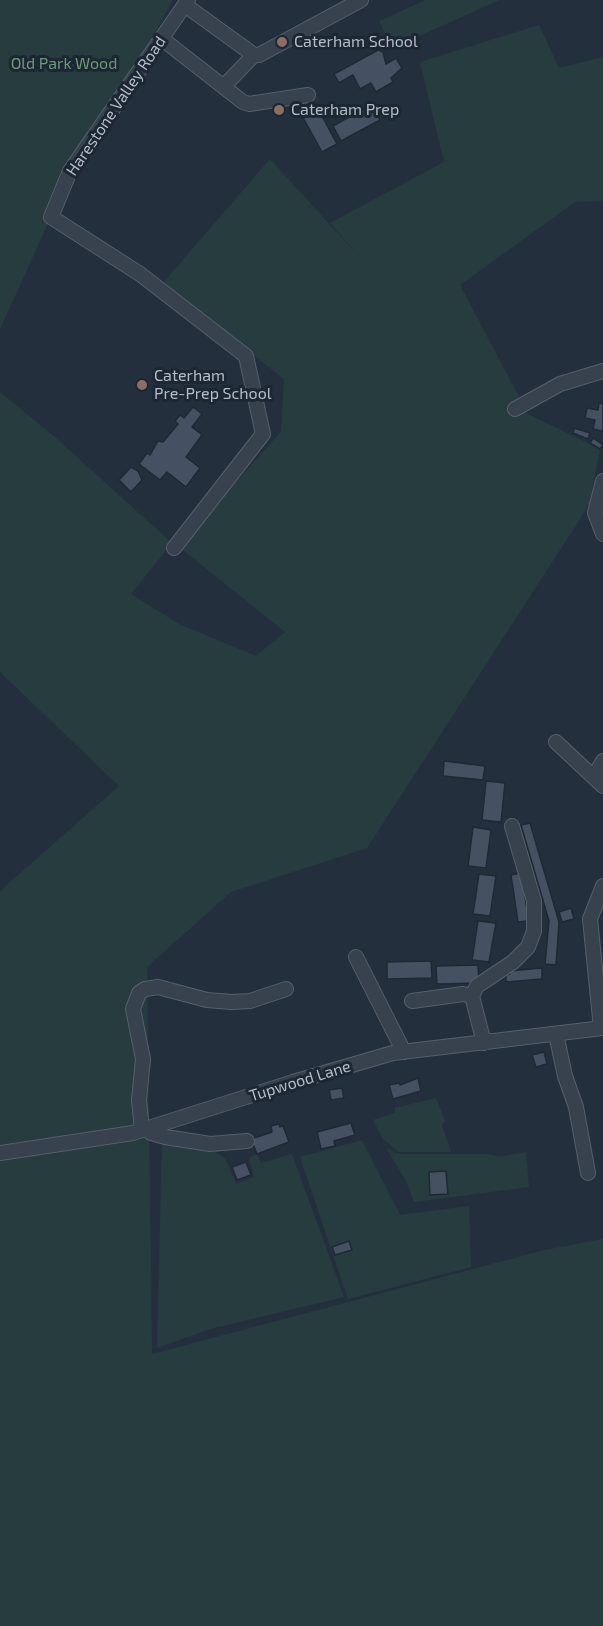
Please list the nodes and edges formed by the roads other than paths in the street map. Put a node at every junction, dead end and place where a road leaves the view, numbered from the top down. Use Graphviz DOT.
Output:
graph roads {
  1 [pos="361,0"];
  2 [pos="187,2"];
  3 [pos="161,38"];
  4 [pos="254,55"];
  5 [pos="224,86"];
  6 [pos="308,94"];
  7 [pos="603,371"];
  8 [pos="515,409"];
  9 [pos="603,481"];
  10 [pos="603,534"];
  11 [pos="174,548"];
  12 [pos="556,742"];
  13 [pos="603,761"];
  14 [pos="598,781"];
  15 [pos="512,826"];
  16 [pos="603,886"];
  17 [pos="356,957"];
  18 [pos="286,989"];
  19 [pos="472,996"];
  20 [pos="412,1001"];
  21 [pos="602,1028"];
  22 [pos="556,1034"];
  23 [pos="484,1043"];
  24 [pos="404,1052"];
  25 [pos="144,1130"];
  26 [pos="247,1142"];
  27 [pos="0,1153"];
  28 [pos="588,1173"];
  1 -- 4 [label="street"];
  2 -- 3 [label="street, Harestone Valley Road"];
  2 -- 4 [label="street"];
  3 -- 5 [label="street"];
  3 -- 11 [label="street, Harestone Valley Road"];
  4 -- 5 [label="street"];
  5 -- 6 [label="street"];
  7 -- 8 [label="street"];
  9 -- 10 [label="street"];
  12 -- 14 [label="street"];
  13 -- 14 [label="street"];
  15 -- 19 [label="street"];
  16 -- 21 [label="street"];
  17 -- 24 [label="street"];
  18 -- 25 [label="street"];
  19 -- 20 [label="street"];
  19 -- 23 [label="street"];
  21 -- 22 [label="street, Tupwood Lane"];
  22 -- 23 [label="street, Tupwood Lane"];
  22 -- 28 [label="street"];
  23 -- 24 [label="street, Tupwood Lane"];
  24 -- 25 [label="street, Tupwood Lane"];
  25 -- 26 [label="street"];
  25 -- 27 [label="street, Tupwood Lane"];
}
